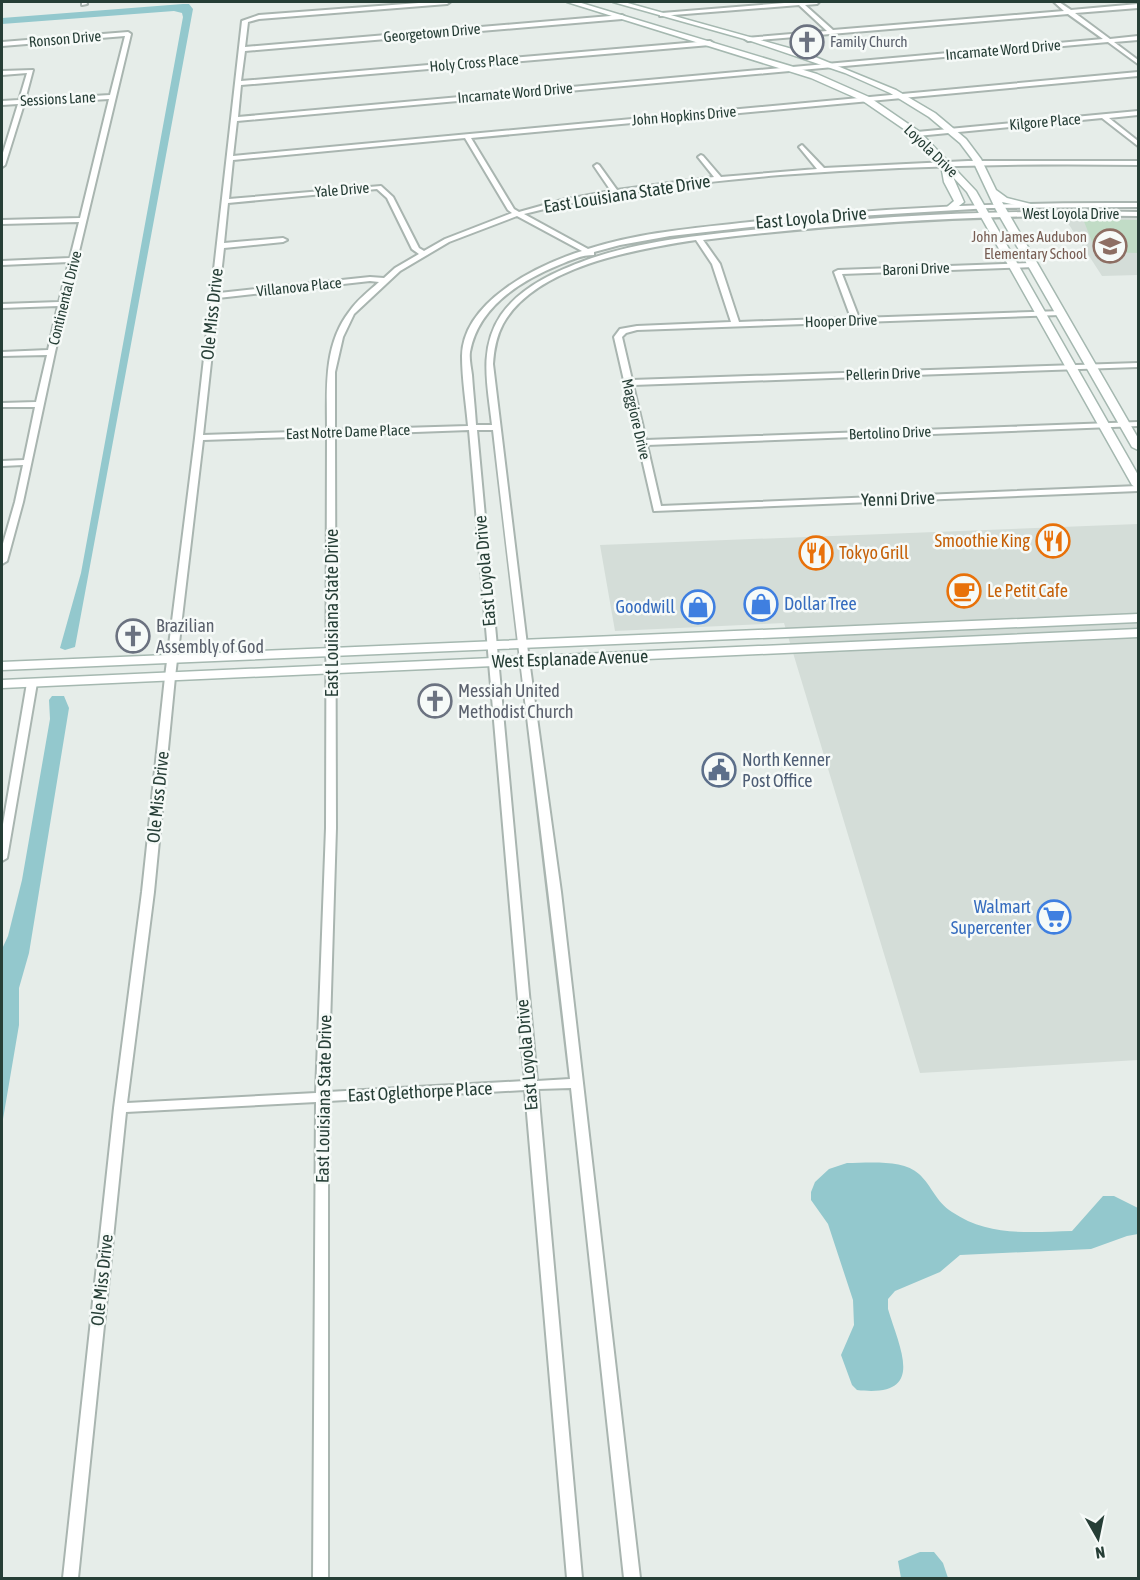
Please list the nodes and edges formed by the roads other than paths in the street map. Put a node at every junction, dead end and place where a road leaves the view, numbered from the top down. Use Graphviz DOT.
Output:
graph roads {
  1 [pos="447,2"];
  2 [pos="571,2"];
  3 [pos="617,2"];
  4 [pos="800,2"];
  5 [pos="817,2"];
  6 [pos="1056,2"];
  7 [pos="1138,6"];
  8 [pos="1070,12"];
  9 [pos="662,15"];
  10 [pos="622,17"];
  11 [pos="832,32"];
  12 [pos="128,34"];
  13 [pos="1138,38"];
  14 [pos="748,39"];
  15 [pos="1109,41"];
  16 [pos="710,43"];
  17 [pos="2,44"];
  18 [pos="242,49"];
  19 [pos="1138,62"];
  20 [pos="832,66"];
  21 [pos="795,69"];
  22 [pos="2,74"];
  23 [pos="1138,74"];
  24 [pos="239,83"];
  25 [pos="900,96"];
  26 [pos="114,97"];
  27 [pos="866,99"];
  28 [pos="22,101"];
  29 [pos="2,103"];
  30 [pos="1138,113"];
  31 [pos="1103,117"];
  32 [pos="235,119"];
  33 [pos="951,130"];
  34 [pos="917,134"];
  35 [pos="467,136"];
  36 [pos="1138,144"];
  37 [pos="802,147"];
  38 [pos="701,157"];
  39 [pos="230,158"];
  40 [pos="979,162"];
  41 [pos="1138,162"];
  42 [pos="945,163"];
  43 [pos="2,165"];
  44 [pos="597,166"];
  45 [pos="822,171"];
  46 [pos="719,179"];
  47 [pos="990,189"];
  48 [pos="615,192"];
  49 [pos="224,201"];
  50 [pos="1030,205"];
  51 [pos="1138,205"];
  52 [pos="952,207"];
  53 [pos="1000,210"];
  54 [pos="982,211"];
  55 [pos="517,214"];
  56 [pos="1138,214"];
  57 [pos="84,220"];
  58 [pos="2,222"];
  59 [pos="699,239"];
  60 [pos="283,240"];
  61 [pos="219,246"];
  62 [pos="587,252"];
  63 [pos="423,253"];
  64 [pos="600,258"];
  65 [pos="74,260"];
  66 [pos="2,263"];
  67 [pos="1031,264"];
  68 [pos="1012,265"];
  69 [pos="384,280"];
  70 [pos="214,296"];
  71 [pos="63,304"];
  72 [pos="2,306"];
  73 [pos="1060,313"];
  74 [pos="1040,314"];
  75 [pos="856,321"];
  76 [pos="736,325"];
  77 [pos="623,331"];
  78 [pos="51,352"];
  79 [pos="2,354"];
  80 [pos="1138,364"];
  81 [pos="1093,366"];
  82 [pos="1070,367"];
  83 [pos="628,383"];
  84 [pos="40,404"];
  85 [pos="2,405"];
  86 [pos="1125,424"];
  87 [pos="1138,424"];
  88 [pos="1105,425"];
  89 [pos="496,427"];
  90 [pos="472,428"];
  91 [pos="333,433"];
  92 [pos="199,438"];
  93 [pos="642,443"];
  94 [pos="1138,447"];
  95 [pos="27,462"];
  96 [pos="2,463"];
  97 [pos="1138,487"];
  98 [pos="657,509"];
  99 [pos="2,561"];
  100 [pos="1138,618"];
  101 [pos="1027,623"];
  102 [pos="897,629"];
  103 [pos="1138,633"];
  104 [pos="765,635"];
  105 [pos="1034,638"];
  106 [pos="623,642"];
  107 [pos="903,644"];
  108 [pos="522,645"];
  109 [pos="491,646"];
  110 [pos="770,651"];
  111 [pos="332,653"];
  112 [pos="626,657"];
  113 [pos="173,660"];
  114 [pos="524,661"];
  115 [pos="492,662"];
  116 [pos="2,666"];
  117 [pos="332,669"];
  118 [pos="170,677"];
  119 [pos="33,683"];
  120 [pos="2,684"];
  121 [pos="2,858"];
  122 [pos="576,1083"];
  123 [pos="530,1086"];
  124 [pos="322,1097"];
  125 [pos="120,1108"];
  126 [pos="70,1578"];
  127 [pos="321,1578"];
  128 [pos="575,1578"];
  129 [pos="632,1578"];
  1 -- 18 [label="street, Ole Miss Drive"];
  2 -- 10 [label="main road, Loyola Drive"];
  3 -- 9 [label="main road, Loyola Drive"];
  4 -- 5 [label="street"];
  4 -- 9 [label="street"];
  4 -- 11 [label="street"];
  6 -- 8 [label="street"];
  7 -- 8 [label="street"];
  8 -- 11 [label="street"];
  8 -- 15 [label="street"];
  9 -- 10 [label="main road"];
  9 -- 14 [label="main road, Loyola Drive"];
  10 -- 16 [label="main road, Loyola Drive"];
  10 -- 18 [label="street, Georgetown Drive"];
  11 -- 14 [label="street"];
  12 -- 17 [label="street, Ronson Drive"];
  12 -- 26 [label="street, Continental Drive"];
  13 -- 15 [label="street, Incarnate Word Drive"];
  14 -- 16 [label="main road"];
  14 -- 20 [label="main road, Loyola Drive"];
  15 -- 19 [label="street"];
  15 -- 20 [label="street, Incarnate Word Drive"];
  16 -- 21 [label="main road, Loyola Drive"];
  16 -- 24 [label="street, Holy Cross Place"];
  18 -- 24 [label="street, Ole Miss Drive"];
  20 -- 21 [label="street, Incarnate Word Drive"];
  20 -- 25 [label="main road, Loyola Drive"];
  21 -- 27 [label="main road, Loyola Drive"];
  21 -- 32 [label="street, Incarnate Word Drive"];
  22 -- 28 [label="street"];
  23 -- 25 [label="street, John Hopkins Drive"];
  24 -- 32 [label="street, Ole Miss Drive"];
  25 -- 27 [label="street, John Hopkins Drive"];
  25 -- 33 [label="main road, Loyola Drive"];
  26 -- 28 [label="street, Sessions Lane"];
  26 -- 57 [label="street, Continental Drive"];
  27 -- 34 [label="main road, Loyola Drive"];
  27 -- 35 [label="street, John Hopkins Drive"];
  28 -- 29 [label="street, Sessions Lane"];
  28 -- 43 [label="street"];
  30 -- 31 [label="street, Kilgore Place"];
  31 -- 33 [label="street, Kilgore Place"];
  31 -- 36 [label="street"];
  32 -- 39 [label="street, Ole Miss Drive"];
  33 -- 34 [label="street, Kilgore Place"];
  33 -- 40 [label="main road, Loyola Drive"];
  34 -- 42 [label="main road, Loyola Drive"];
  35 -- 39 [label="street, John Hopkins Drive"];
  35 -- 55 [label="street"];
  37 -- 45 [label="street"];
  38 -- 46 [label="street"];
  39 -- 49 [label="street, Ole Miss Drive"];
  40 -- 41 [label="street, East Louisiana State Drive"];
  40 -- 42 [label="street, East Louisiana State Drive"];
  40 -- 47 [label="main road, Loyola Drive"];
  42 -- 45 [label="street, East Louisiana State Drive"];
  42 -- 52 [label="main road"];
  42 -- 54 [label="main road, Loyola Drive"];
  44 -- 48 [label="street"];
  45 -- 46 [label="street, East Louisiana State Drive"];
  46 -- 48 [label="street, East Louisiana State Drive"];
  47 -- 50 [label="main road"];
  47 -- 53 [label="main road, Loyola Drive"];
  48 -- 55 [label="street, East Louisiana State Drive"];
  49 -- 61 [label="street, Ole Miss Drive"];
  49 -- 63 [label="street, Yale Drive"];
  50 -- 51 [label="street, West Loyola Drive"];
  50 -- 53 [label="street, East Loyola Drive"];
  52 -- 54 [label="street, East Loyola Drive"];
  52 -- 62 [label="street, East Loyola Drive"];
  53 -- 54 [label="street, East Loyola Drive"];
  53 -- 56 [label="street, West Loyola Drive"];
  53 -- 67 [label="main road, Loyola Drive"];
  54 -- 59 [label="street, East Loyola Drive"];
  54 -- 68 [label="main road, Loyola Drive"];
  55 -- 62 [label="street"];
  55 -- 63 [label="street, East Louisiana State Drive"];
  57 -- 58 [label="street"];
  57 -- 65 [label="street, Continental Drive"];
  59 -- 64 [label="street, East Loyola Drive"];
  59 -- 76 [label="street"];
  60 -- 61 [label="street"];
  61 -- 70 [label="street, Ole Miss Drive"];
  62 -- 64 [label="street"];
  62 -- 90 [label="street, East Loyola Drive"];
  63 -- 69 [label="street, East Louisiana State Drive"];
  64 -- 89 [label="street, East Loyola Drive"];
  65 -- 66 [label="street"];
  65 -- 71 [label="street, Continental Drive"];
  67 -- 68 [label="street, Baroni Drive"];
  67 -- 73 [label="main road, Loyola Drive"];
  68 -- 74 [label="main road, Loyola Drive"];
  68 -- 75 [label="street, Baroni Drive"];
  69 -- 70 [label="street, Villanova Place"];
  69 -- 91 [label="street, East Louisiana State Drive"];
  70 -- 92 [label="street, Ole Miss Drive"];
  71 -- 72 [label="street"];
  71 -- 78 [label="street, Continental Drive"];
  73 -- 74 [label="street, Hooper Drive"];
  73 -- 81 [label="main road, Loyola Drive"];
  74 -- 75 [label="street, Hooper Drive"];
  74 -- 82 [label="main road, Loyola Drive"];
  75 -- 76 [label="street, Hooper Drive"];
  76 -- 77 [label="street, Hooper Drive"];
  77 -- 83 [label="street, Maggiore Drive"];
  78 -- 79 [label="street"];
  78 -- 84 [label="street, Continental Drive"];
  80 -- 81 [label="street, Pellerin Drive"];
  81 -- 82 [label="street, Pellerin Drive"];
  81 -- 86 [label="main road, Loyola Drive"];
  82 -- 83 [label="street, Pellerin Drive"];
  82 -- 88 [label="main road, Loyola Drive"];
  83 -- 93 [label="street, Maggiore Drive"];
  84 -- 85 [label="street"];
  84 -- 95 [label="street, Continental Drive"];
  86 -- 87 [label="street, Bertolino Drive"];
  86 -- 88 [label="street, Bertolino Drive"];
  86 -- 94 [label="main road, Loyola Drive"];
  88 -- 93 [label="street, Bertolino Drive"];
  88 -- 97 [label="main road, Loyola Drive"];
  89 -- 90 [label="street, East Notre Dame Place"];
  89 -- 108 [label="street, East Loyola Drive"];
  90 -- 91 [label="street, East Notre Dame Place"];
  90 -- 109 [label="street, East Loyola Drive"];
  91 -- 92 [label="street, East Notre Dame Place"];
  91 -- 111 [label="street, East Louisiana State Drive"];
  92 -- 113 [label="street, Ole Miss Drive"];
  93 -- 98 [label="street, Maggiore Drive"];
  95 -- 96 [label="street"];
  95 -- 99 [label="street, Continental Drive"];
  97 -- 98 [label="street, Yenni Drive"];
  100 -- 101 [label="main road, West Esplanade Avenue"];
  101 -- 102 [label="main road, West Esplanade Avenue"];
  101 -- 105 [label="main road"];
  102 -- 104 [label="main road, West Esplanade Avenue"];
  102 -- 107 [label="main road"];
  103 -- 105 [label="main road, West Esplanade Avenue"];
  104 -- 106 [label="main road, West Esplanade Avenue"];
  104 -- 110 [label="main road"];
  105 -- 107 [label="main road, West Esplanade Avenue"];
  106 -- 108 [label="main road, West Esplanade Avenue"];
  106 -- 112 [label="main road"];
  107 -- 110 [label="main road, West Esplanade Avenue"];
  108 -- 109 [label="main road, West Esplanade Avenue"];
  108 -- 114 [label="street, East Loyola Drive"];
  109 -- 111 [label="main road, West Esplanade Avenue"];
  109 -- 115 [label="street, East Loyola Drive"];
  110 -- 112 [label="main road, West Esplanade Avenue"];
  111 -- 113 [label="main road, West Esplanade Avenue"];
  111 -- 117 [label="street, East Louisiana State Drive"];
  112 -- 114 [label="main road, West Esplanade Avenue"];
  113 -- 116 [label="main road, West Esplanade Avenue"];
  113 -- 118 [label="street, Ole Miss Drive"];
  114 -- 115 [label="main road, West Esplanade Avenue"];
  114 -- 122 [label="street, East Loyola Drive"];
  115 -- 117 [label="main road, West Esplanade Avenue"];
  115 -- 123 [label="street, East Loyola Drive"];
  117 -- 118 [label="main road, West Esplanade Avenue"];
  117 -- 124 [label="street, East Louisiana State Drive"];
  118 -- 119 [label="main road, West Esplanade Avenue"];
  118 -- 125 [label="street, Ole Miss Drive"];
  119 -- 120 [label="main road, West Esplanade Avenue"];
  119 -- 121 [label="street"];
  122 -- 123 [label="street, East Oglethorpe Place"];
  122 -- 129 [label="street, East Loyola Drive"];
  123 -- 124 [label="street, East Oglethorpe Place"];
  123 -- 128 [label="street, East Loyola Drive"];
  124 -- 125 [label="street, East Oglethorpe Place"];
  124 -- 127 [label="street, East Louisiana State Drive"];
  125 -- 126 [label="street, Ole Miss Drive"];
}
